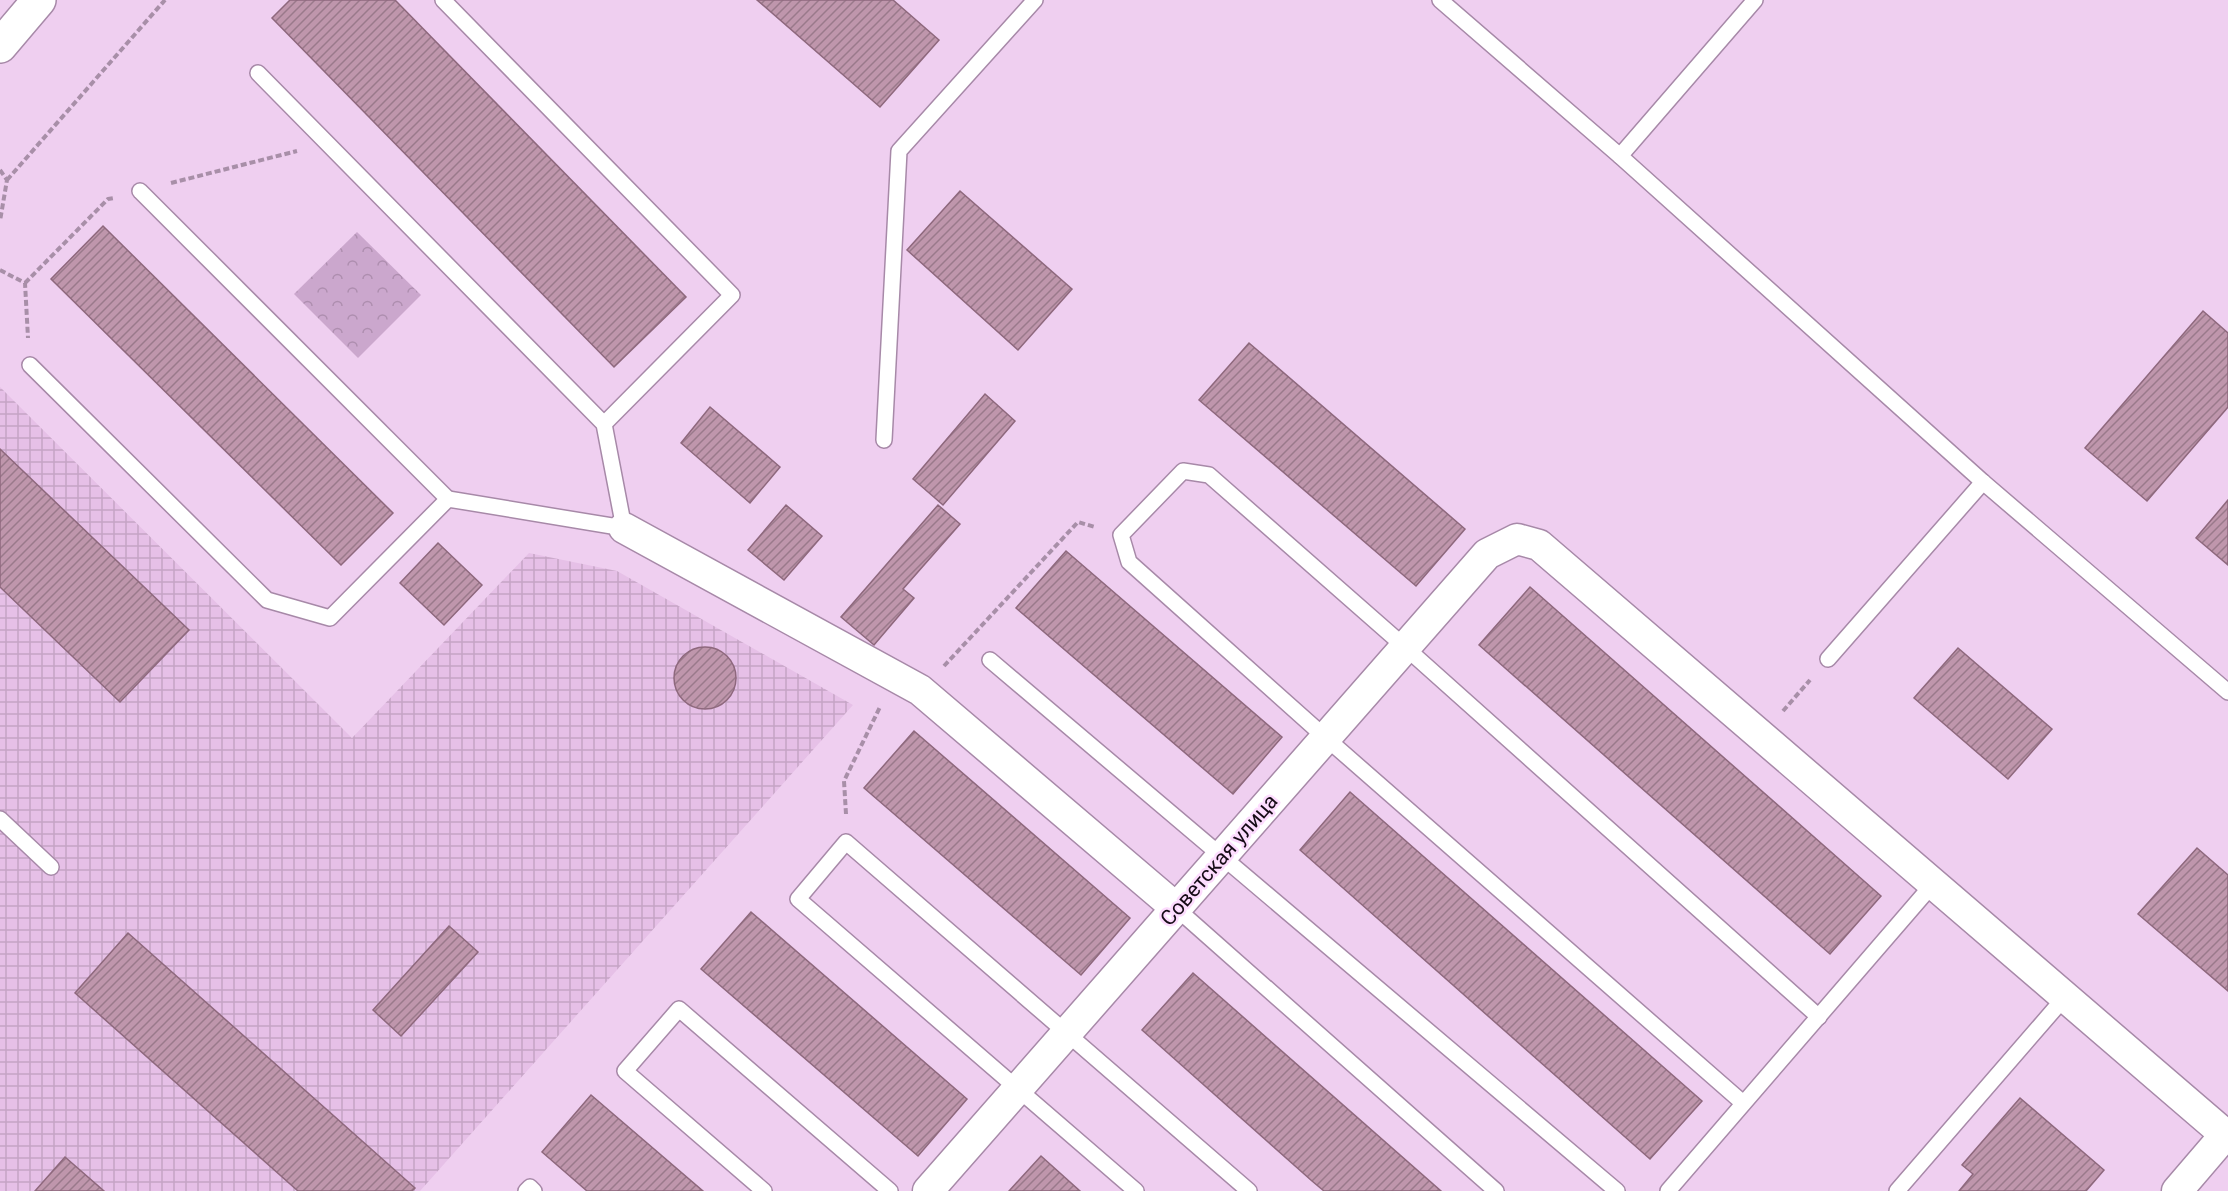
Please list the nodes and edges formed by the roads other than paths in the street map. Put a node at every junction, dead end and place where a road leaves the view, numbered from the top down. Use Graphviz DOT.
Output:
graph roads {
  1 [pos="39,0"];
  2 [pos="443,0"];
  3 [pos="1035,0"];
  4 [pos="1440,0"];
  5 [pos="1755,0"];
  6 [pos="0,46"];
  7 [pos="258,73"];
  8 [pos="1620,156"];
  9 [pos="140,191"];
  10 [pos="30,365"];
  11 [pos="604,424"];
  12 [pos="884,440"];
  13 [pos="1983,482"];
  14 [pos="448,499"];
  15 [pos="624,528"];
  16 [pos="1405,647"];
  17 [pos="1828,659"];
  18 [pos="990,660"];
  19 [pos="2228,692"];
  20 [pos="1326,738"];
  21 [pos="0,819"];
  22 [pos="1222,856"];
  23 [pos="51,867"];
  24 [pos="1933,884"];
  25 [pos="1176,908"];
  26 [pos="2065,997"];
  27 [pos="1819,1017"];
  28 [pos="1067,1033"];
  29 [pos="1018,1088"];
  30 [pos="1743,1103"];
  31 [pos="2227,1136"];
  32 [pos="526,1191"];
  33 [pos="534,1191"];
  34 [pos="764,1191"];
  35 [pos="890,1191"];
  36 [pos="928,1191"];
  37 [pos="1136,1191"];
  38 [pos="1249,1191"];
  39 [pos="1496,1191"];
  40 [pos="1617,1191"];
  41 [pos="1668,1191"];
  42 [pos="1897,1191"];
  43 [pos="2177,1191"];
  1 -- 6 [label="street"];
  2 -- 11 [label="lane"];
  3 -- 12 [label="lane"];
  4 -- 8 [label="lane"];
  5 -- 8 [label="lane"];
  7 -- 11 [label="lane"];
  8 -- 13 [label="lane"];
  9 -- 14 [label="lane"];
  10 -- 14 [label="lane"];
  11 -- 15 [label="lane"];
  13 -- 17 [label="lane"];
  13 -- 19 [label="lane"];
  14 -- 15 [label="lane"];
  15 -- 25 [label="street"];
  16 -- 20 [label="street, Советская улица"];
  16 -- 20 [label="lane"];
  16 -- 24 [label="street, Советская улица"];
  16 -- 27 [label="lane"];
  18 -- 22 [label="lane"];
  20 -- 22 [label="street, Советская улица"];
  20 -- 30 [label="lane"];
  21 -- 23 [label="lane"];
  22 -- 25 [label="street, Советская улица"];
  22 -- 40 [label="lane"];
  24 -- 26 [label="street"];
  24 -- 27 [label="lane"];
  25 -- 28 [label="street, Советская улица"];
  25 -- 39 [label="lane"];
  26 -- 31 [label="street"];
  26 -- 42 [label="lane"];
  27 -- 30 [label="lane"];
  28 -- 29 [label="street, Советская улица"];
  28 -- 29 [label="lane"];
  28 -- 38 [label="lane"];
  29 -- 36 [label="street, Советская улица"];
  29 -- 37 [label="lane"];
  30 -- 41 [label="lane"];
  31 -- 43 [label="street"];
  32 -- 33 [label="lane"];
  34 -- 35 [label="lane"];
}
